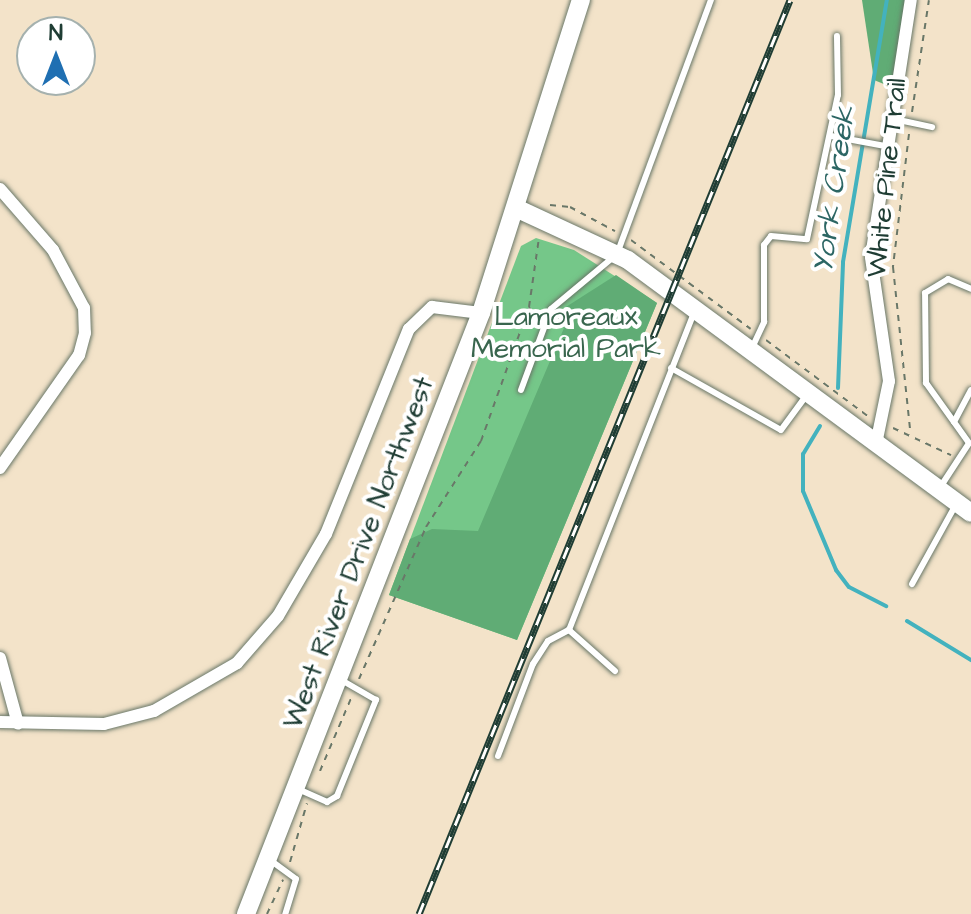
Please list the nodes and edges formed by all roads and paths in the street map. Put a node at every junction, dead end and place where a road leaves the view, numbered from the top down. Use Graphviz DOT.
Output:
graph roads {
  1 [pos="581,0"];
  2 [pos="711,0"];
  3 [pos="911,0"];
  4 [pos="929,0"];
  5 [pos="837,36"];
  6 [pos="891,118"];
  7 [pos="911,123"];
  8 [pos="932,127"];
  9 [pos="831,136"];
  10 [pos="885,146"];
  11 [pos="0,189"];
  12 [pos="518,209"];
  13 [pos="617,254"];
  14 [pos="971,289"];
  15 [pos="529,307"];
  16 [pos="696,310"];
  17 [pos="481,313"];
  18 [pos="751,351"];
  19 [pos="671,368"];
  20 [pos="521,390"];
  21 [pos="971,390"];
  22 [pos="808,393"];
  23 [pos="954,422"];
  24 [pos="876,444"];
  25 [pos="960,461"];
  26 [pos="0,468"];
  27 [pos="939,489"];
  28 [pos="964,508"];
  29 [pos="912,584"];
  30 [pos="569,630"];
  31 [pos="0,658"];
  32 [pos="615,671"];
  33 [pos="348,682"];
  34 [pos="0,722"];
  35 [pos="18,724"];
  36 [pos="498,756"];
  37 [pos="304,791"];
  38 [pos="270,860"];
  39 [pos="288,868"];
  40 [pos="246,914"];
  41 [pos="267,914"];
  42 [pos="285,914"];
  1 -- 12 [label="main road, West River Drive Northwest"];
  2 -- 13 [label="lane"];
  3 -- 6 [label="street"];
  4 -- 7 [label="path, White Pine Trail"];
  5 -- 9 [label="lane"];
  6 -- 7 [label="lane"];
  6 -- 10 [label="street"];
  7 -- 8 [label="lane"];
  7 -- 25 [label="path, White Pine Trail"];
  9 -- 10 [label="lane"];
  9 -- 18 [label="lane"];
  10 -- 24 [label="street"];
  11 -- 26 [label="street"];
  12 -- 13 [label="main road"];
  12 -- 17 [label="main road, West River Drive Northwest"];
  13 -- 16 [label="main road"];
  13 -- 20 [label="lane"];
  14 -- 23 [label="lane"];
  15 -- 33 [label="path"];
  16 -- 18 [label="main road"];
  16 -- 19 [label="lane"];
  17 -- 33 [label="main road, West River Drive Northwest"];
  17 -- 35 [label="street"];
  18 -- 22 [label="main road"];
  19 -- 22 [label="lane"];
  19 -- 30 [label="lane"];
  21 -- 23 [label="lane"];
  22 -- 24 [label="main road"];
  23 -- 25 [label="lane"];
  24 -- 27 [label="main road"];
  25 -- 27 [label="lane"];
  27 -- 28 [label="main road"];
  28 -- 29 [label="lane"];
  30 -- 32 [label="lane"];
  30 -- 36 [label="lane"];
  31 -- 35 [label="street"];
  33 -- 37 [label="main road, West River Drive Northwest"];
  33 -- 37 [label="path"];
  33 -- 37 [label="lane"];
  34 -- 35 [label="street"];
  37 -- 38 [label="main road, West River Drive Northwest"];
  37 -- 39 [label="path"];
  38 -- 39 [label="lane"];
  38 -- 40 [label="main road, West River Drive Northwest"];
  39 -- 41 [label="path"];
  39 -- 42 [label="lane"];
}
